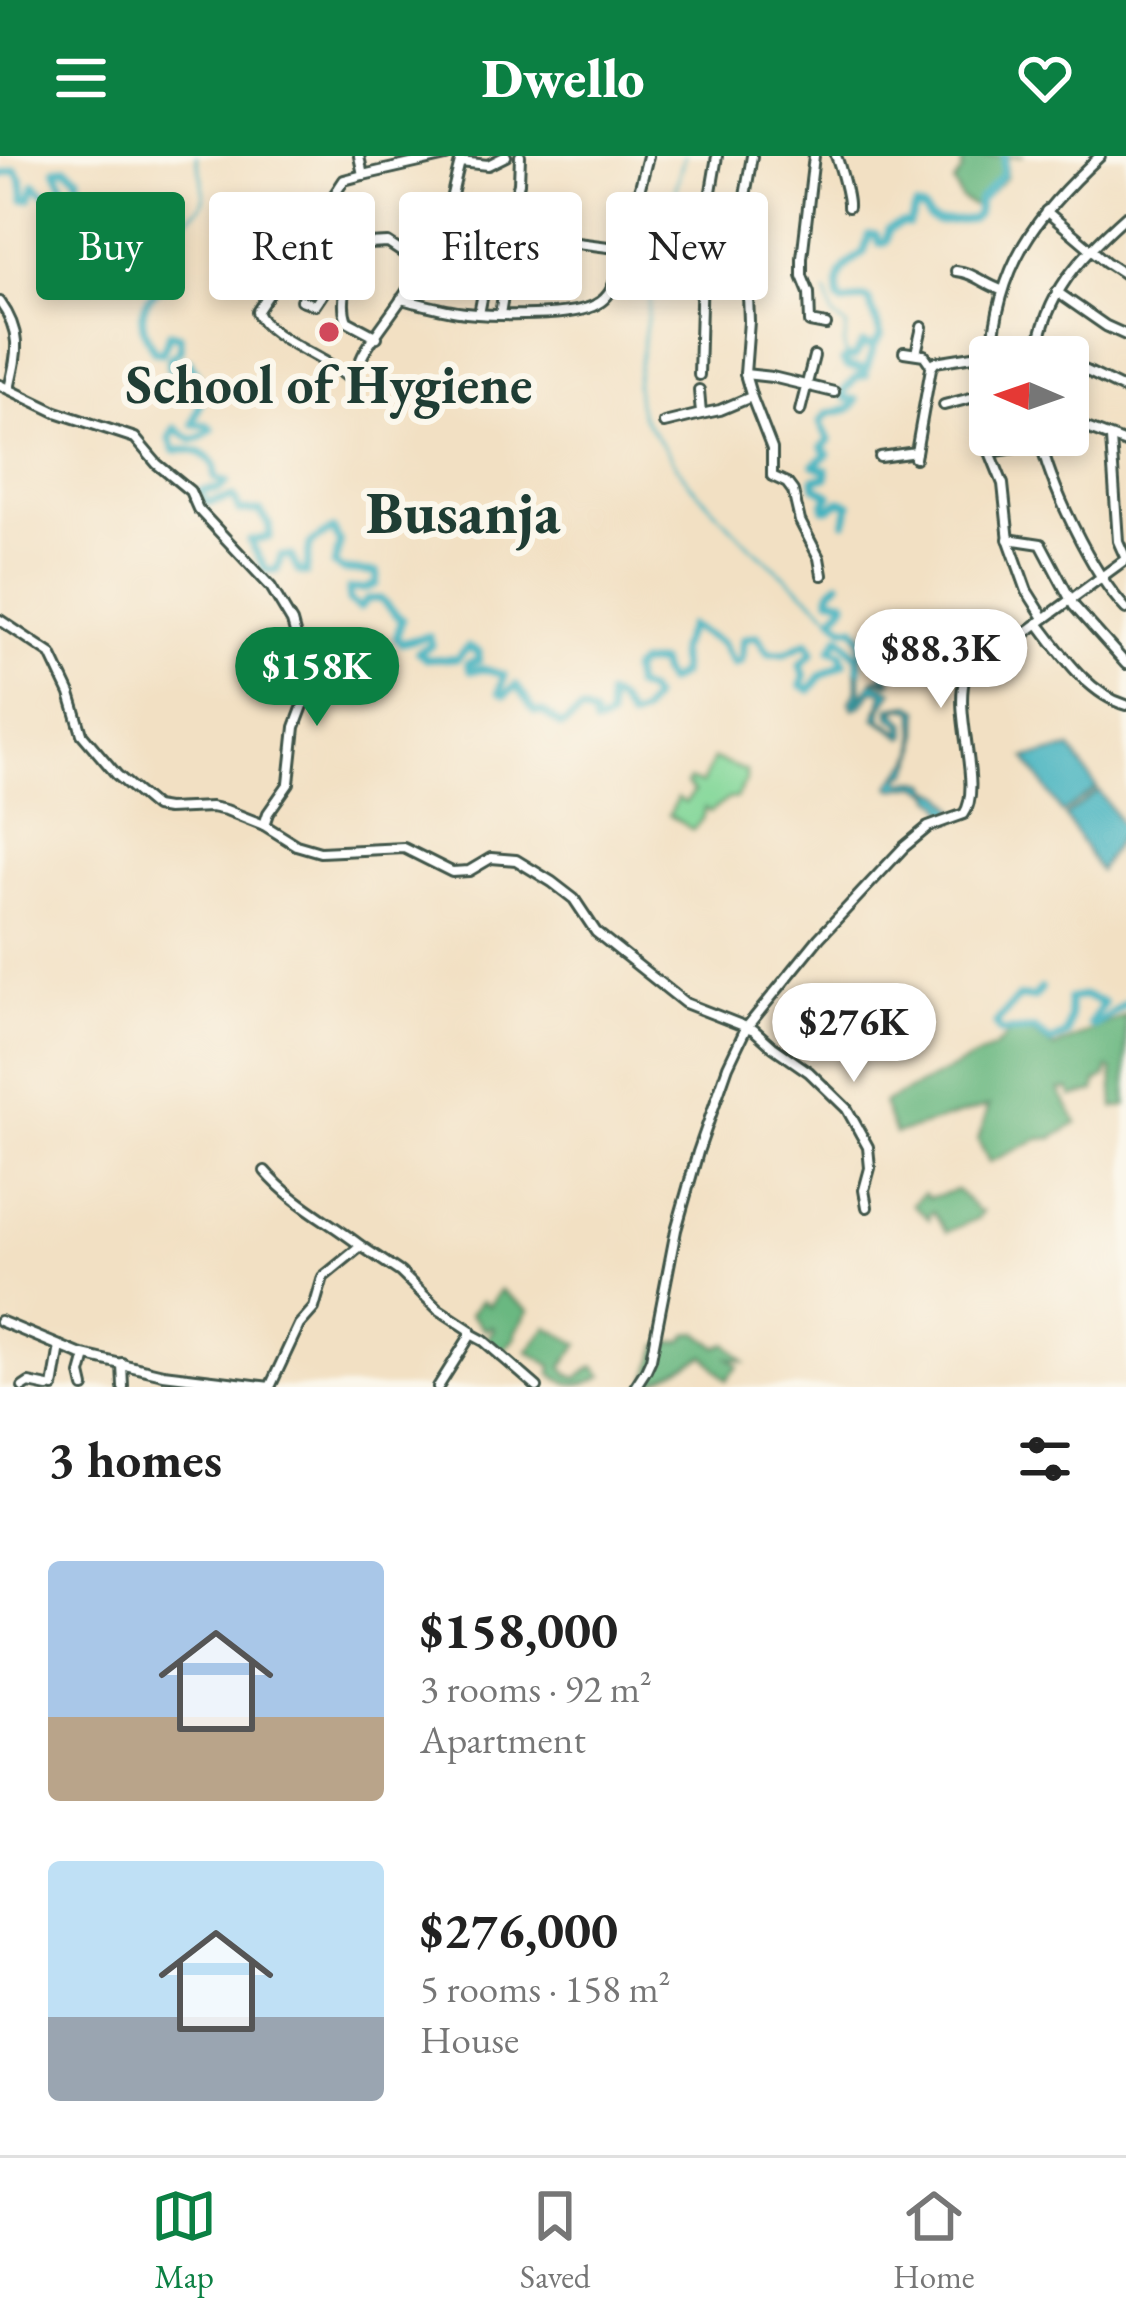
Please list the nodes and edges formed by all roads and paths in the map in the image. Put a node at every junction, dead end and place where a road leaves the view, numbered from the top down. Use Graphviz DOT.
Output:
graph roads {
  1 [pos="358,156"];
  2 [pos="446,156"];
  3 [pos="506,156"];
  4 [pos="520,156"];
  5 [pos="648,156"];
  6 [pos="717,156"];
  7 [pos="752,156"];
  8 [pos="814,156"];
  9 [pos="836,156"];
  10 [pos="1100,156"];
  11 [pos="362,175"];
  12 [pos="453,192"];
  13 [pos="516,192"];
  14 [pos="639,192"];
  15 [pos="712,192"];
  16 [pos="746,192"];
  17 [pos="848,207"];
  18 [pos="1046,211"];
  19 [pos="1126,216"];
  20 [pos="1090,248"];
  21 [pos="956,271"];
  22 [pos="1126,275"];
  23 [pos="1002,290"];
  24 [pos="1057,292"];
  25 [pos="606,296"];
  26 [pos="318,300"];
  27 [pos="345,300"];
  28 [pos="404,300"];
  29 [pos="482,300"];
  30 [pos="502,300"];
  31 [pos="703,300"];
  32 [pos="748,300"];
  33 [pos="301,301"];
  34 [pos="0,302"];
  35 [pos="479,314"];
  36 [pos="500,314"];
  37 [pos="826,325"];
  38 [pos="922,327"];
  39 [pos="1126,335"];
  40 [pos="994,336"];
  41 [pos="1041,336"];
  42 [pos="377,337"];
  43 [pos="904,352"];
  44 [pos="916,352"];
  45 [pos="814,356"];
  46 [pos="969,358"];
  47 [pos="931,368"];
  48 [pos="1089,372"];
  49 [pos="745,374"];
  50 [pos="699,375"];
  51 [pos="807,386"];
  52 [pos="4,387"];
  53 [pos="699,390"];
  54 [pos="1126,390"];
  55 [pos="834,392"];
  56 [pos="751,397"];
  57 [pos="969,398"];
  58 [pos="944,405"];
  59 [pos="800,411"];
  60 [pos="700,414"];
  61 [pos="664,424"];
  62 [pos="1089,430"];
  63 [pos="1111,439"];
  64 [pos="1126,443"];
  65 [pos="992,456"];
  66 [pos="1045,456"];
  67 [pos="880,457"];
  68 [pos="1008,539"];
  69 [pos="1126,559"];
  70 [pos="821,575"];
  71 [pos="1103,578"];
  72 [pos="1069,598"];
  73 [pos="1126,609"];
  74 [pos="0,620"];
  75 [pos="1041,621"];
  76 [pos="1126,664"];
  77 [pos="1126,705"];
  78 [pos="264,825"];
  79 [pos="746,1028"];
  80 [pos="265,1172"];
  81 [pos="867,1207"];
  82 [pos="362,1246"];
  83 [pos="0,1321"];
  84 [pos="471,1334"];
  85 [pos="60,1346"];
  86 [pos="86,1356"];
  87 [pos="122,1363"];
  88 [pos="23,1387"];
  89 [pos="51,1387"];
  90 [pos="84,1387"];
  91 [pos="123,1387"];
  92 [pos="270,1387"];
  93 [pos="438,1387"];
  94 [pos="538,1387"];
  95 [pos="634,1387"];
  1 -- 11 [label="street"];
  2 -- 11 [label="street"];
  3 -- 12 [label="street"];
  4 -- 13 [label="street"];
  5 -- 14 [label="street"];
  6 -- 15 [label="street"];
  7 -- 16 [label="street"];
  8 -- 37 [label="street"];
  9 -- 17 [label="street"];
  10 -- 18 [label="street"];
  11 -- 42 [label="street"];
  18 -- 20 [label="street"];
  18 -- 23 [label="street"];
  19 -- 20 [label="street"];
  20 -- 22 [label="street"];
  20 -- 24 [label="street"];
  21 -- 23 [label="street"];
  23 -- 40 [label="street"];
  24 -- 39 [label="street"];
  24 -- 41 [label="street"];
  25 -- 36 [label="street"];
  26 -- 33 [label="street"];
  27 -- 42 [label="street"];
  28 -- 35 [label="street"];
  28 -- 42 [label="street"];
  29 -- 35 [label="street"];
  30 -- 36 [label="street"];
  31 -- 50 [label="street"];
  32 -- 49 [label="street"];
  34 -- 52 [label="street"];
  35 -- 36 [label="street"];
  38 -- 44 [label="street"];
  43 -- 44 [label="street"];
  44 -- 47 [label="street"];
  45 -- 51 [label="street"];
  46 -- 47 [label="street"];
  47 -- 67 [label="street"];
  48 -- 54 [label="street"];
  49 -- 51 [label="street"];
  49 -- 56 [label="street"];
  51 -- 55 [label="street"];
  51 -- 59 [label="street"];
  52 -- 78 [label="street"];
  53 -- 60 [label="street"];
  56 -- 60 [label="street"];
  56 -- 70 [label="street"];
  57 -- 58 [label="street"];
  60 -- 61 [label="street"];
  62 -- 63 [label="street"];
  63 -- 64 [label="street"];
  63 -- 69 [label="street"];
  65 -- 68 [label="street"];
  66 -- 71 [label="street"];
  68 -- 72 [label="street"];
  68 -- 75 [label="street"];
  69 -- 71 [label="street"];
  71 -- 72 [label="street"];
  71 -- 73 [label="street"];
  72 -- 75 [label="street"];
  72 -- 76 [label="street"];
  74 -- 78 [label="street"];
  75 -- 77 [label="street"];
  75 -- 79 [label="street"];
  78 -- 79 [label="street"];
  79 -- 81 [label="street"];
  79 -- 95 [label="street"];
  80 -- 82 [label="street"];
  82 -- 84 [label="street"];
  82 -- 92 [label="street"];
  83 -- 85 [label="street"];
  84 -- 93 [label="street"];
  84 -- 94 [label="street"];
  85 -- 86 [label="street"];
  85 -- 89 [label="street"];
  86 -- 87 [label="street"];
  86 -- 90 [label="street"];
  87 -- 91 [label="street"];
  87 -- 92 [label="street"];
  88 -- 89 [label="street"];
}
